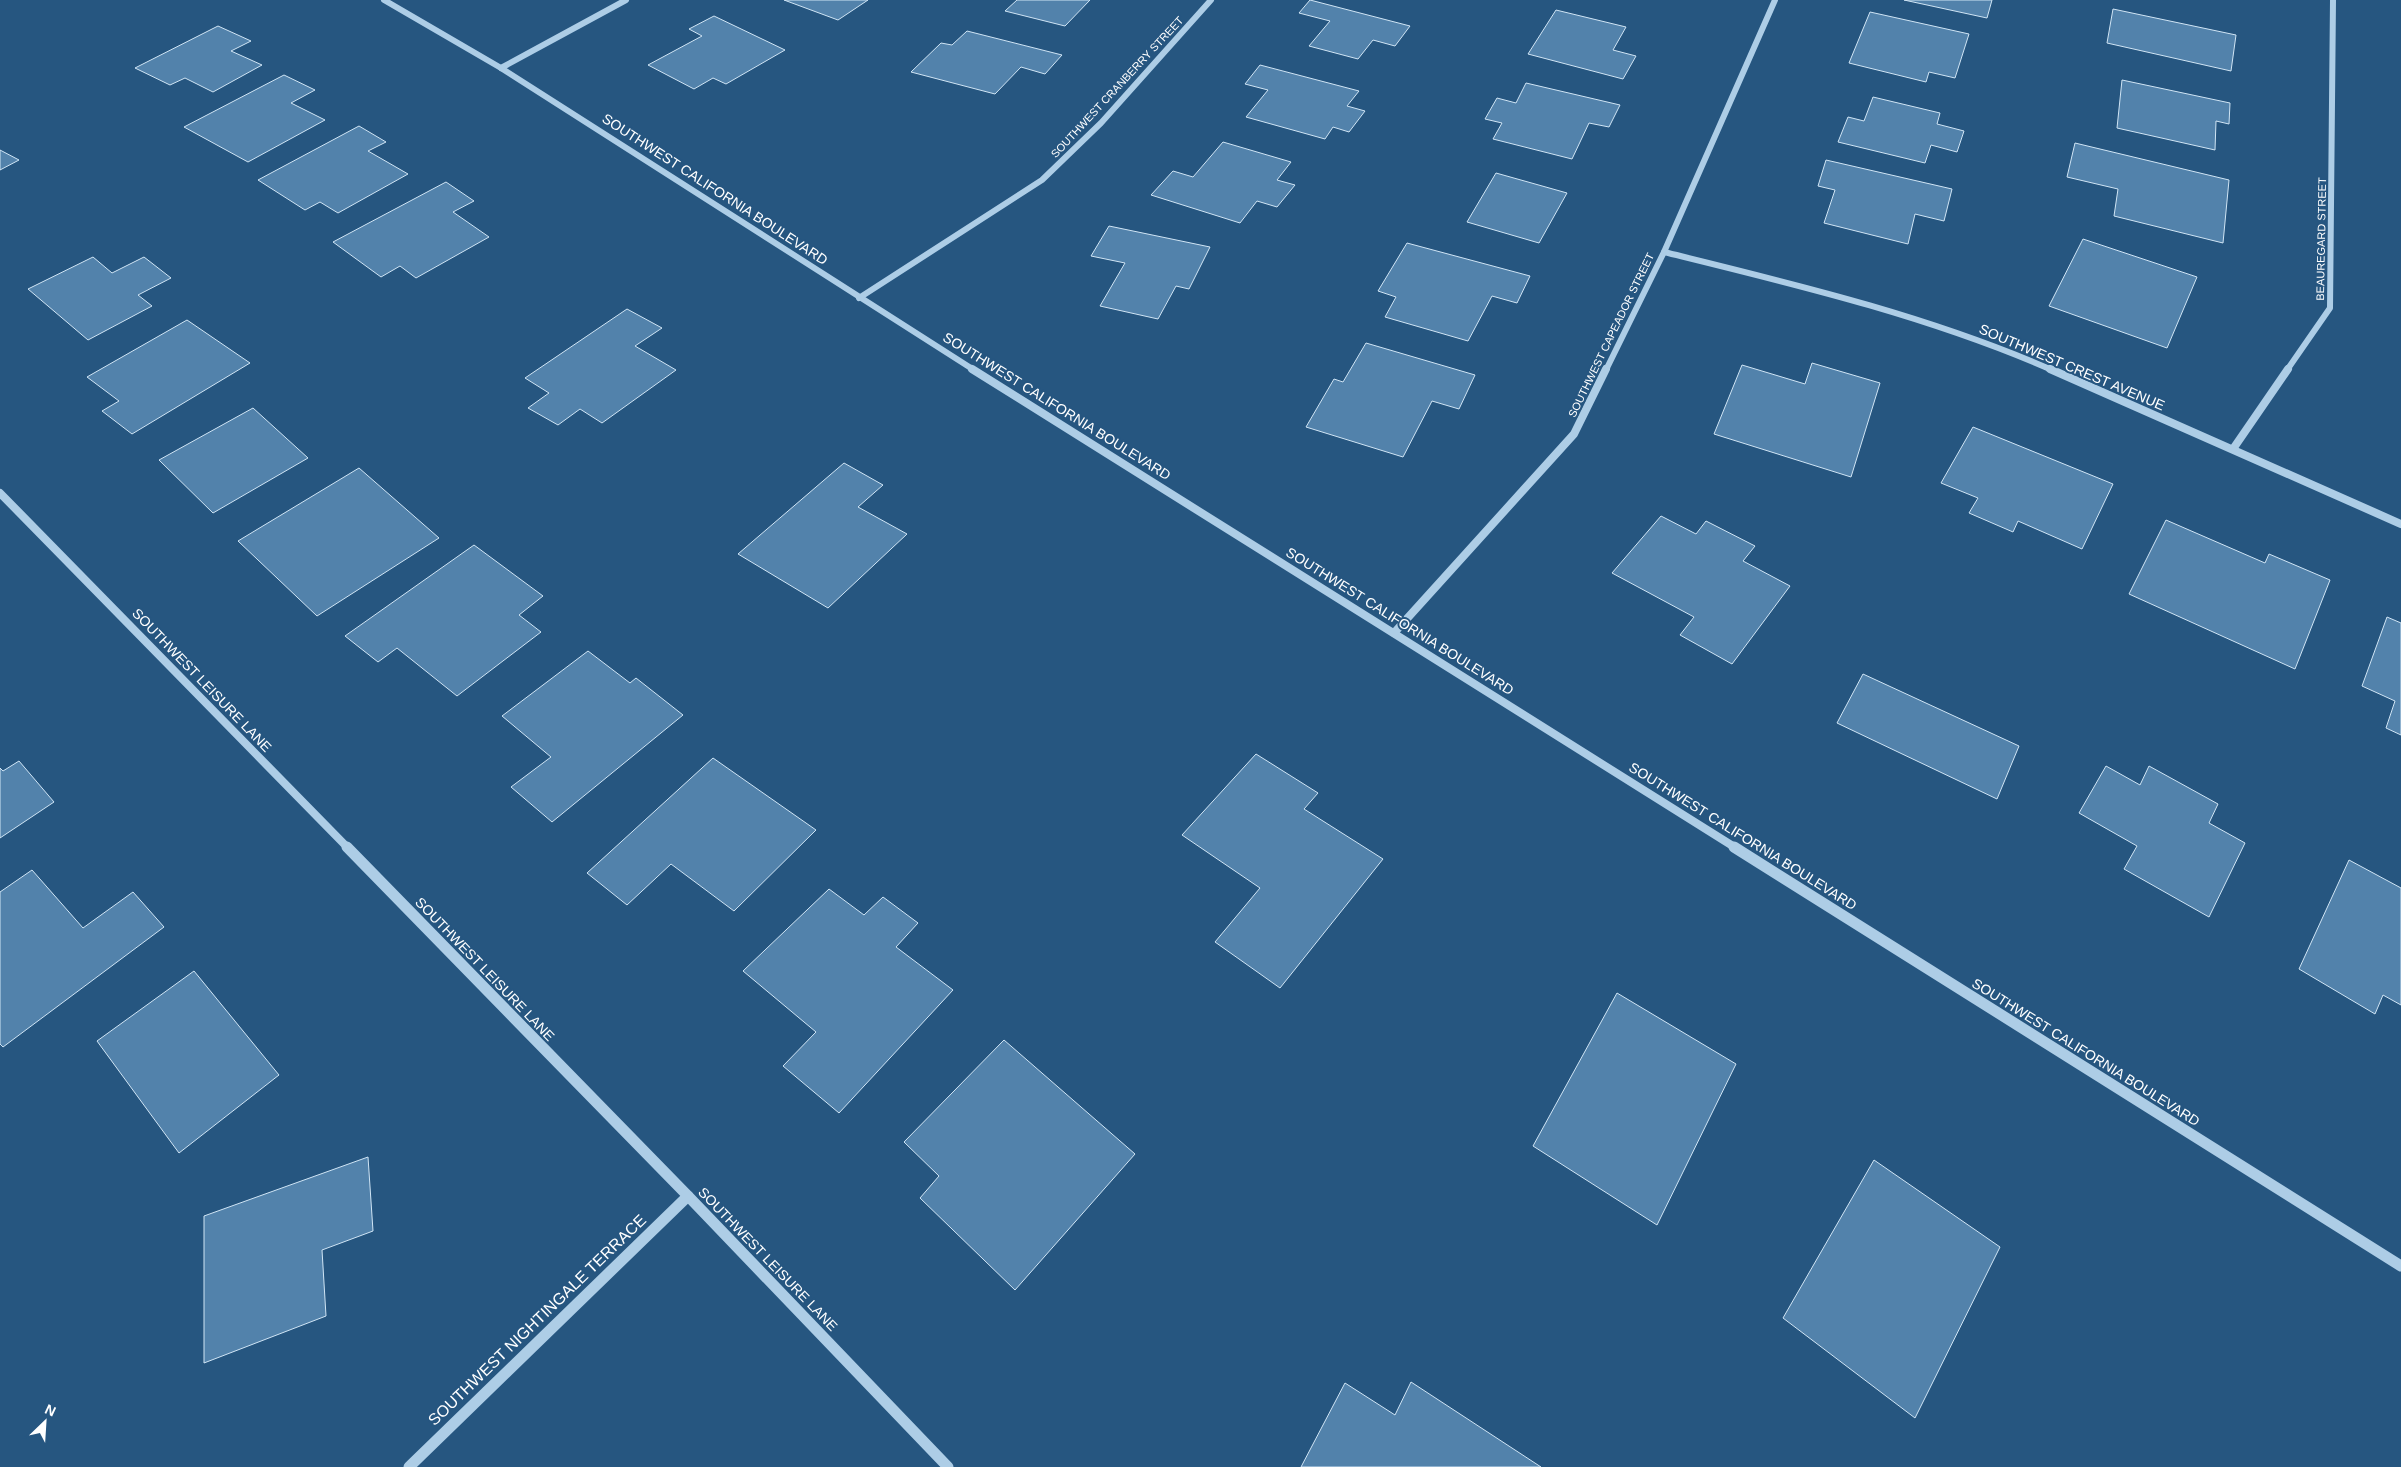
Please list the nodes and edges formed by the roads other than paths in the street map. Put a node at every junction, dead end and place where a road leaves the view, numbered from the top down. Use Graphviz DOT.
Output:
graph roads {
  1 [pos="384,0"];
  2 [pos="626,0"];
  3 [pos="1211,0"];
  4 [pos="1775,0"];
  5 [pos="2333,0"];
  6 [pos="501,68"];
  7 [pos="1664,252"];
  8 [pos="859,298"];
  9 [pos="2233,449"];
  10 [pos="0,493"];
  11 [pos="2401,524"];
  12 [pos="1394,633"];
  13 [pos="688,1196"];
  14 [pos="2401,1266"];
  15 [pos="409,1467"];
  16 [pos="948,1467"];
  1 -- 6 [label="street, SOUTHWEST CALIFORNIA BOULEVARD"];
  2 -- 6 [label="street"];
  3 -- 8 [label="street, SOUTHWEST CRANBERRY STREET"];
  4 -- 7 [label="street, SOUTHWEST CAPEADOR STREET"];
  5 -- 9 [label="street, BEAUREGARD STREET"];
  6 -- 8 [label="street, SOUTHWEST CALIFORNIA BOULEVARD"];
  7 -- 9 [label="street, SOUTHWEST CREST AVENUE"];
  7 -- 12 [label="street, SOUTHWEST CAPEADOR STREET"];
  8 -- 12 [label="street, SOUTHWEST CALIFORNIA BOULEVARD"];
  9 -- 11 [label="street, SOUTHWEST CREST AVENUE"];
  10 -- 13 [label="street, SOUTHWEST LEISURE LANE"];
  12 -- 14 [label="street, SOUTHWEST CALIFORNIA BOULEVARD"];
  13 -- 15 [label="street, SOUTHWEST NIGHTINGALE TERRACE"];
  13 -- 16 [label="street, SOUTHWEST LEISURE LANE"];
}
